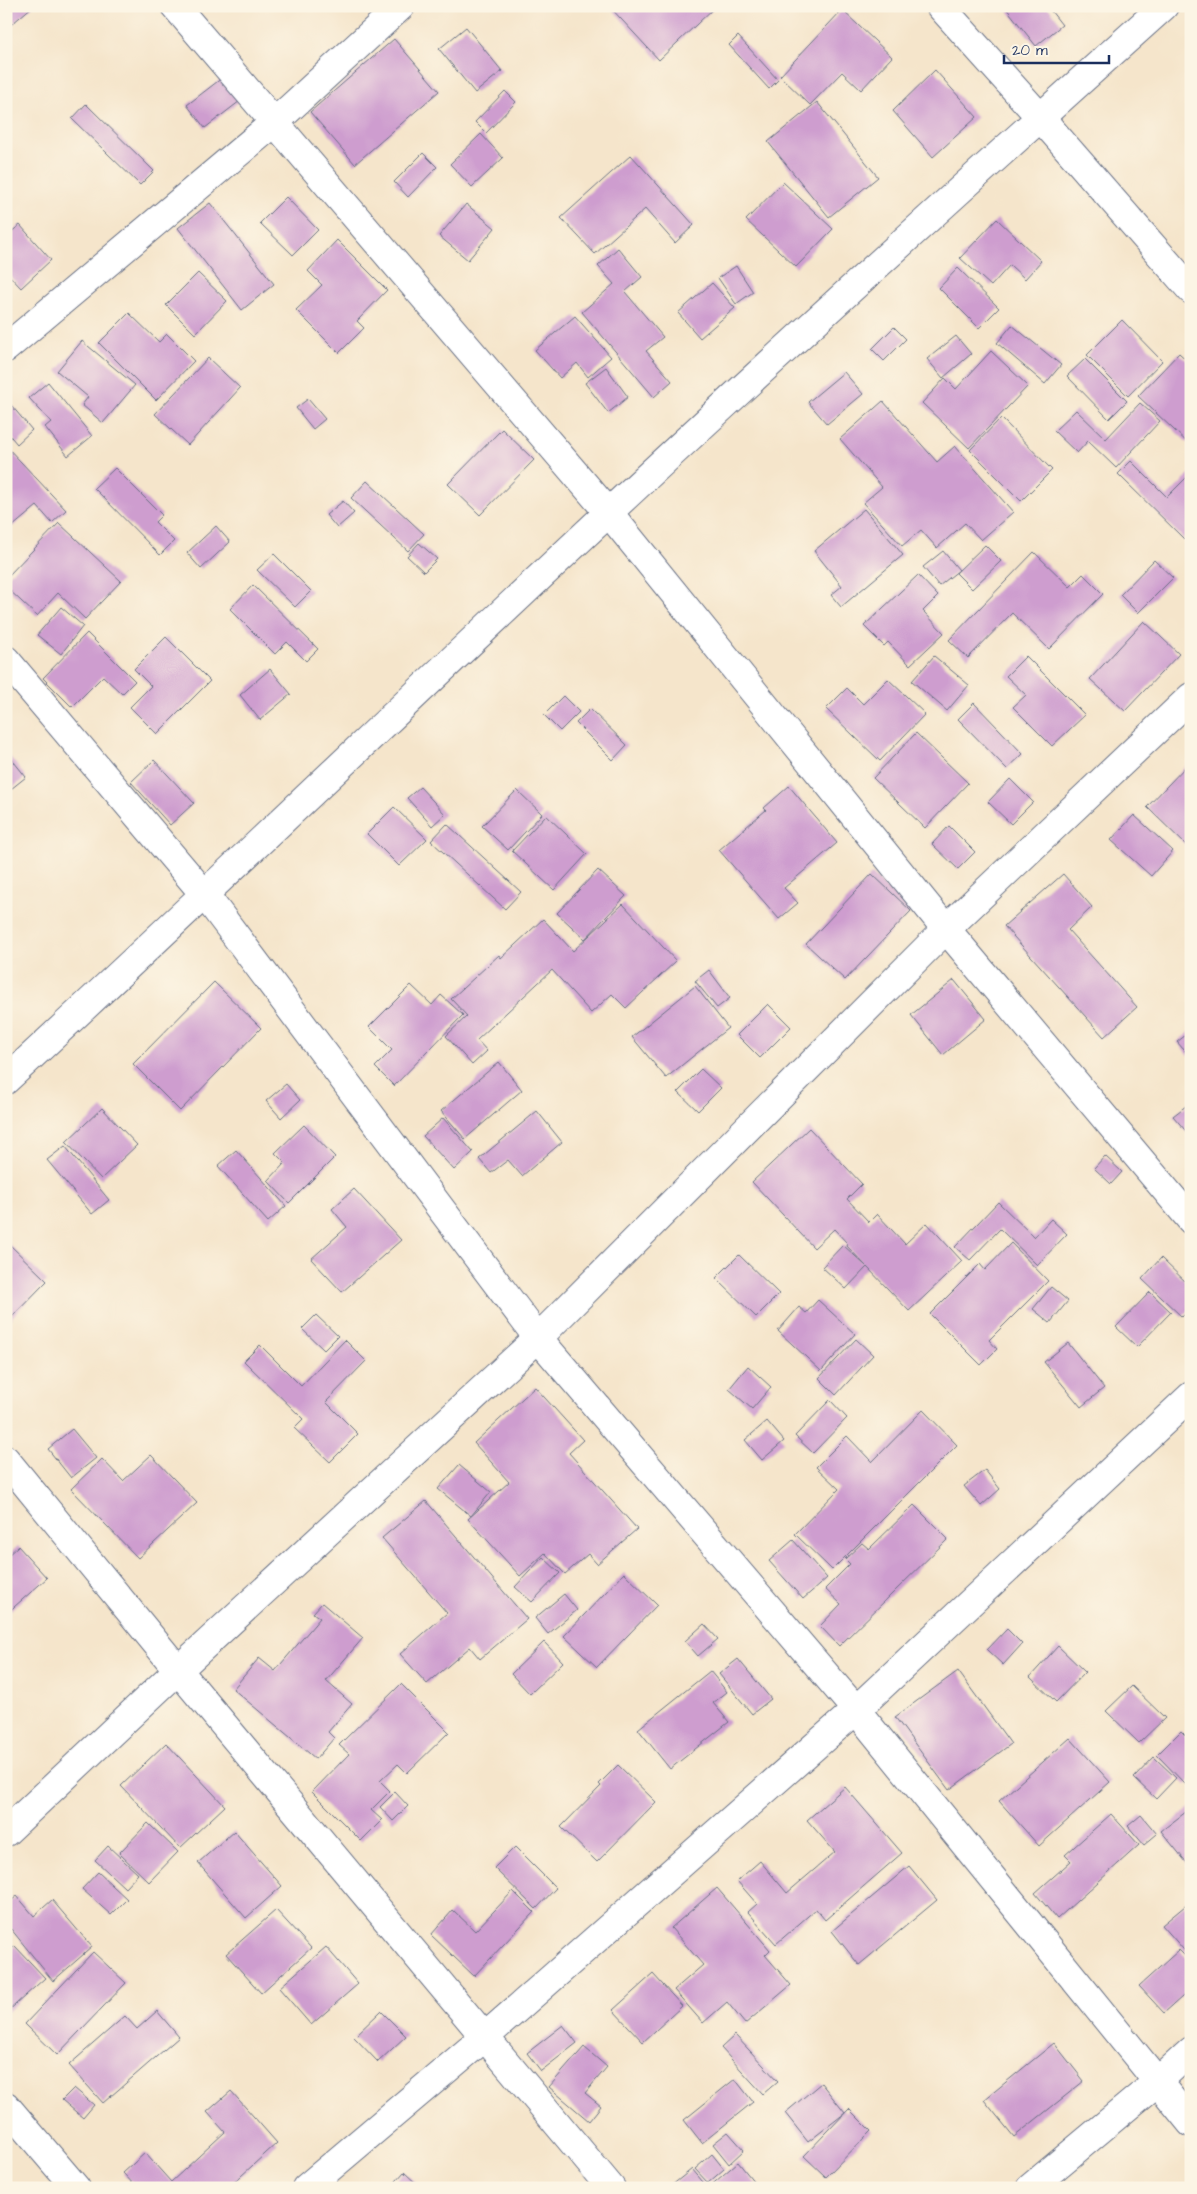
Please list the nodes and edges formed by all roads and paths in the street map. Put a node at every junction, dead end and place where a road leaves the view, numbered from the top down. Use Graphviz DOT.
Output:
graph roads {
  1 [pos="175,6"];
  2 [pos="401,6"];
  3 [pos="940,6"];
  4 [pos="1164,6"];
  5 [pos="1040,117"];
  6 [pos="275,122"];
  7 [pos="1191,290"];
  8 [pos="6,348"];
  9 [pos="609,513"];
  10 [pos="6,660"];
  11 [pos="1191,697"];
  12 [pos="205,896"];
  13 [pos="946,929"];
  14 [pos="6,1080"];
  15 [pos="1191,1220"];
  16 [pos="538,1338"];
  17 [pos="1191,1396"];
  18 [pos="6,1460"];
  19 [pos="178,1670"];
  20 [pos="856,1710"];
  21 [pos="6,1832"];
  22 [pos="486,2036"];
  23 [pos="1191,2051"];
  24 [pos="1157,2082"];
  25 [pos="6,2106"];
  26 [pos="1191,2123"];
  27 [pos="76,2188"];
  28 [pos="306,2188"];
  29 [pos="611,2188"];
  30 [pos="1030,2188"];
  1 -- 6 [label="street"];
  2 -- 6 [label="street"];
  3 -- 5 [label="street"];
  4 -- 5 [label="street"];
  5 -- 7 [label="street"];
  5 -- 9 [label="street"];
  6 -- 8 [label="street"];
  6 -- 9 [label="street"];
  9 -- 12 [label="street"];
  9 -- 13 [label="street"];
  10 -- 12 [label="street"];
  11 -- 13 [label="street"];
  12 -- 14 [label="street"];
  12 -- 16 [label="street"];
  13 -- 15 [label="street"];
  13 -- 16 [label="street"];
  16 -- 19 [label="street"];
  16 -- 20 [label="street"];
  17 -- 20 [label="street"];
  18 -- 19 [label="street"];
  19 -- 21 [label="street"];
  19 -- 22 [label="street"];
  20 -- 22 [label="street"];
  20 -- 24 [label="street"];
  22 -- 28 [label="street"];
  22 -- 29 [label="street"];
  23 -- 24 [label="street"];
  24 -- 26 [label="street"];
  24 -- 30 [label="street"];
  25 -- 27 [label="street"];
}
